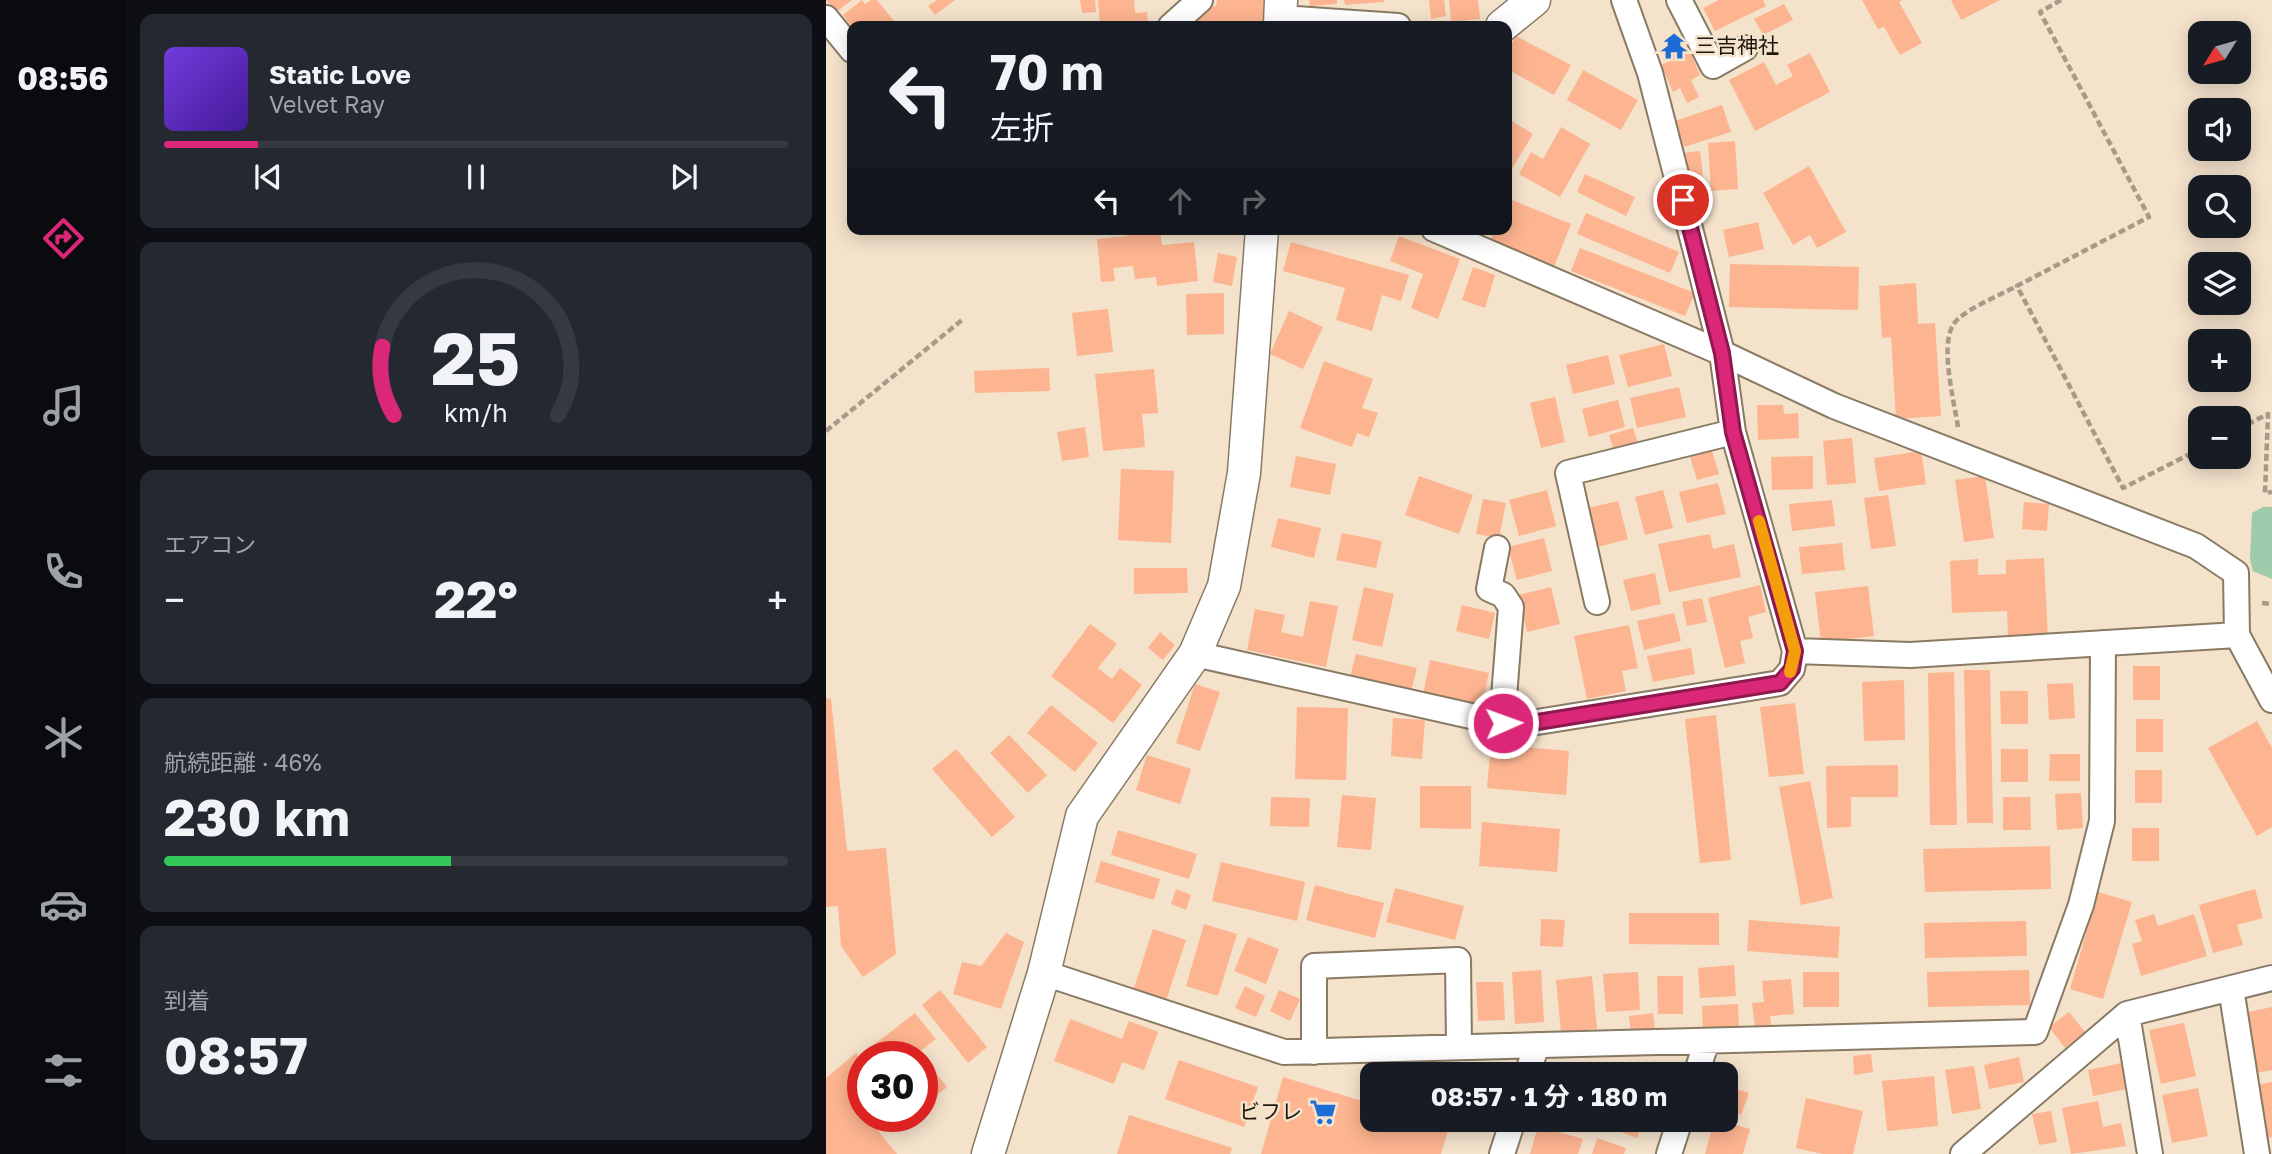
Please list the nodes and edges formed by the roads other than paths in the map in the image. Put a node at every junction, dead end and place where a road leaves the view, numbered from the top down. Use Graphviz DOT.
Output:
graph roads {
  1 [pos="1200,0"];
  2 [pos="1534,0"];
  3 [pos="1624,0"];
  4 [pos="1679,0"];
  5 [pos="1281,15"];
  6 [pos="826,18"];
  7 [pos="1177,21"];
  8 [pos="1345,21"];
  9 [pos="1508,21"];
  10 [pos="847,44"];
  11 [pos="1745,48"];
  12 [pos="1268,235"];
  13 [pos="1448,235"];
  14 [pos="1722,353"];
  15 [pos="1733,432"];
  16 [pos="1497,548"];
  17 [pos="1597,602"];
  18 [pos="2237,635"];
  19 [pos="2103,643"];
  20 [pos="1795,651"];
  21 [pos="1195,654"];
  22 [pos="2272,700"];
  23 [pos="1503,723"];
  24 [pos="1044,973"];
  25 [pos="2272,978"];
  26 [pos="2231,988"];
  27 [pos="2127,1014"];
  28 [pos="1707,1041"];
  29 [pos="1537,1045"];
  30 [pos="1459,1047"];
  31 [pos="1314,1052"];
  32 [pos="1531,1062"];
  33 [pos="1700,1062"];
  34 [pos="1509,1132"];
  35 [pos="1676,1132"];
  36 [pos="988,1154"];
  37 [pos="1502,1154"];
  38 [pos="1669,1154"];
  39 [pos="1962,1154"];
  40 [pos="2150,1154"];
  41 [pos="2257,1154"];
  1 -- 7 [label="street"];
  2 -- 9 [label="street"];
  3 -- 14 [label="street"];
  4 -- 11 [label="street"];
  5 -- 8 [label="street"];
  6 -- 10 [label="street"];
  12 -- 21 [label="street"];
  13 -- 14 [label="street"];
  14 -- 15 [label="street"];
  14 -- 18 [label="street"];
  15 -- 17 [label="street"];
  15 -- 20 [label="street"];
  16 -- 23 [label="street"];
  18 -- 19 [label="street"];
  18 -- 22 [label="street"];
  19 -- 20 [label="street"];
  19 -- 28 [label="street"];
  20 -- 23 [label="street"];
  21 -- 23 [label="street"];
  21 -- 24 [label="street"];
  24 -- 31 [label="street"];
  24 -- 36 [label="street"];
  25 -- 26 [label="street"];
  26 -- 27 [label="street"];
  26 -- 41 [label="street"];
  27 -- 39 [label="street"];
  27 -- 40 [label="street"];
  28 -- 29 [label="street"];
  28 -- 33 [label="street"];
  29 -- 30 [label="street"];
  29 -- 32 [label="street"];
  30 -- 31 [label="street"];
  30 -- 31 [label="street"];
  34 -- 37 [label="street"];
  35 -- 38 [label="street"];
}
